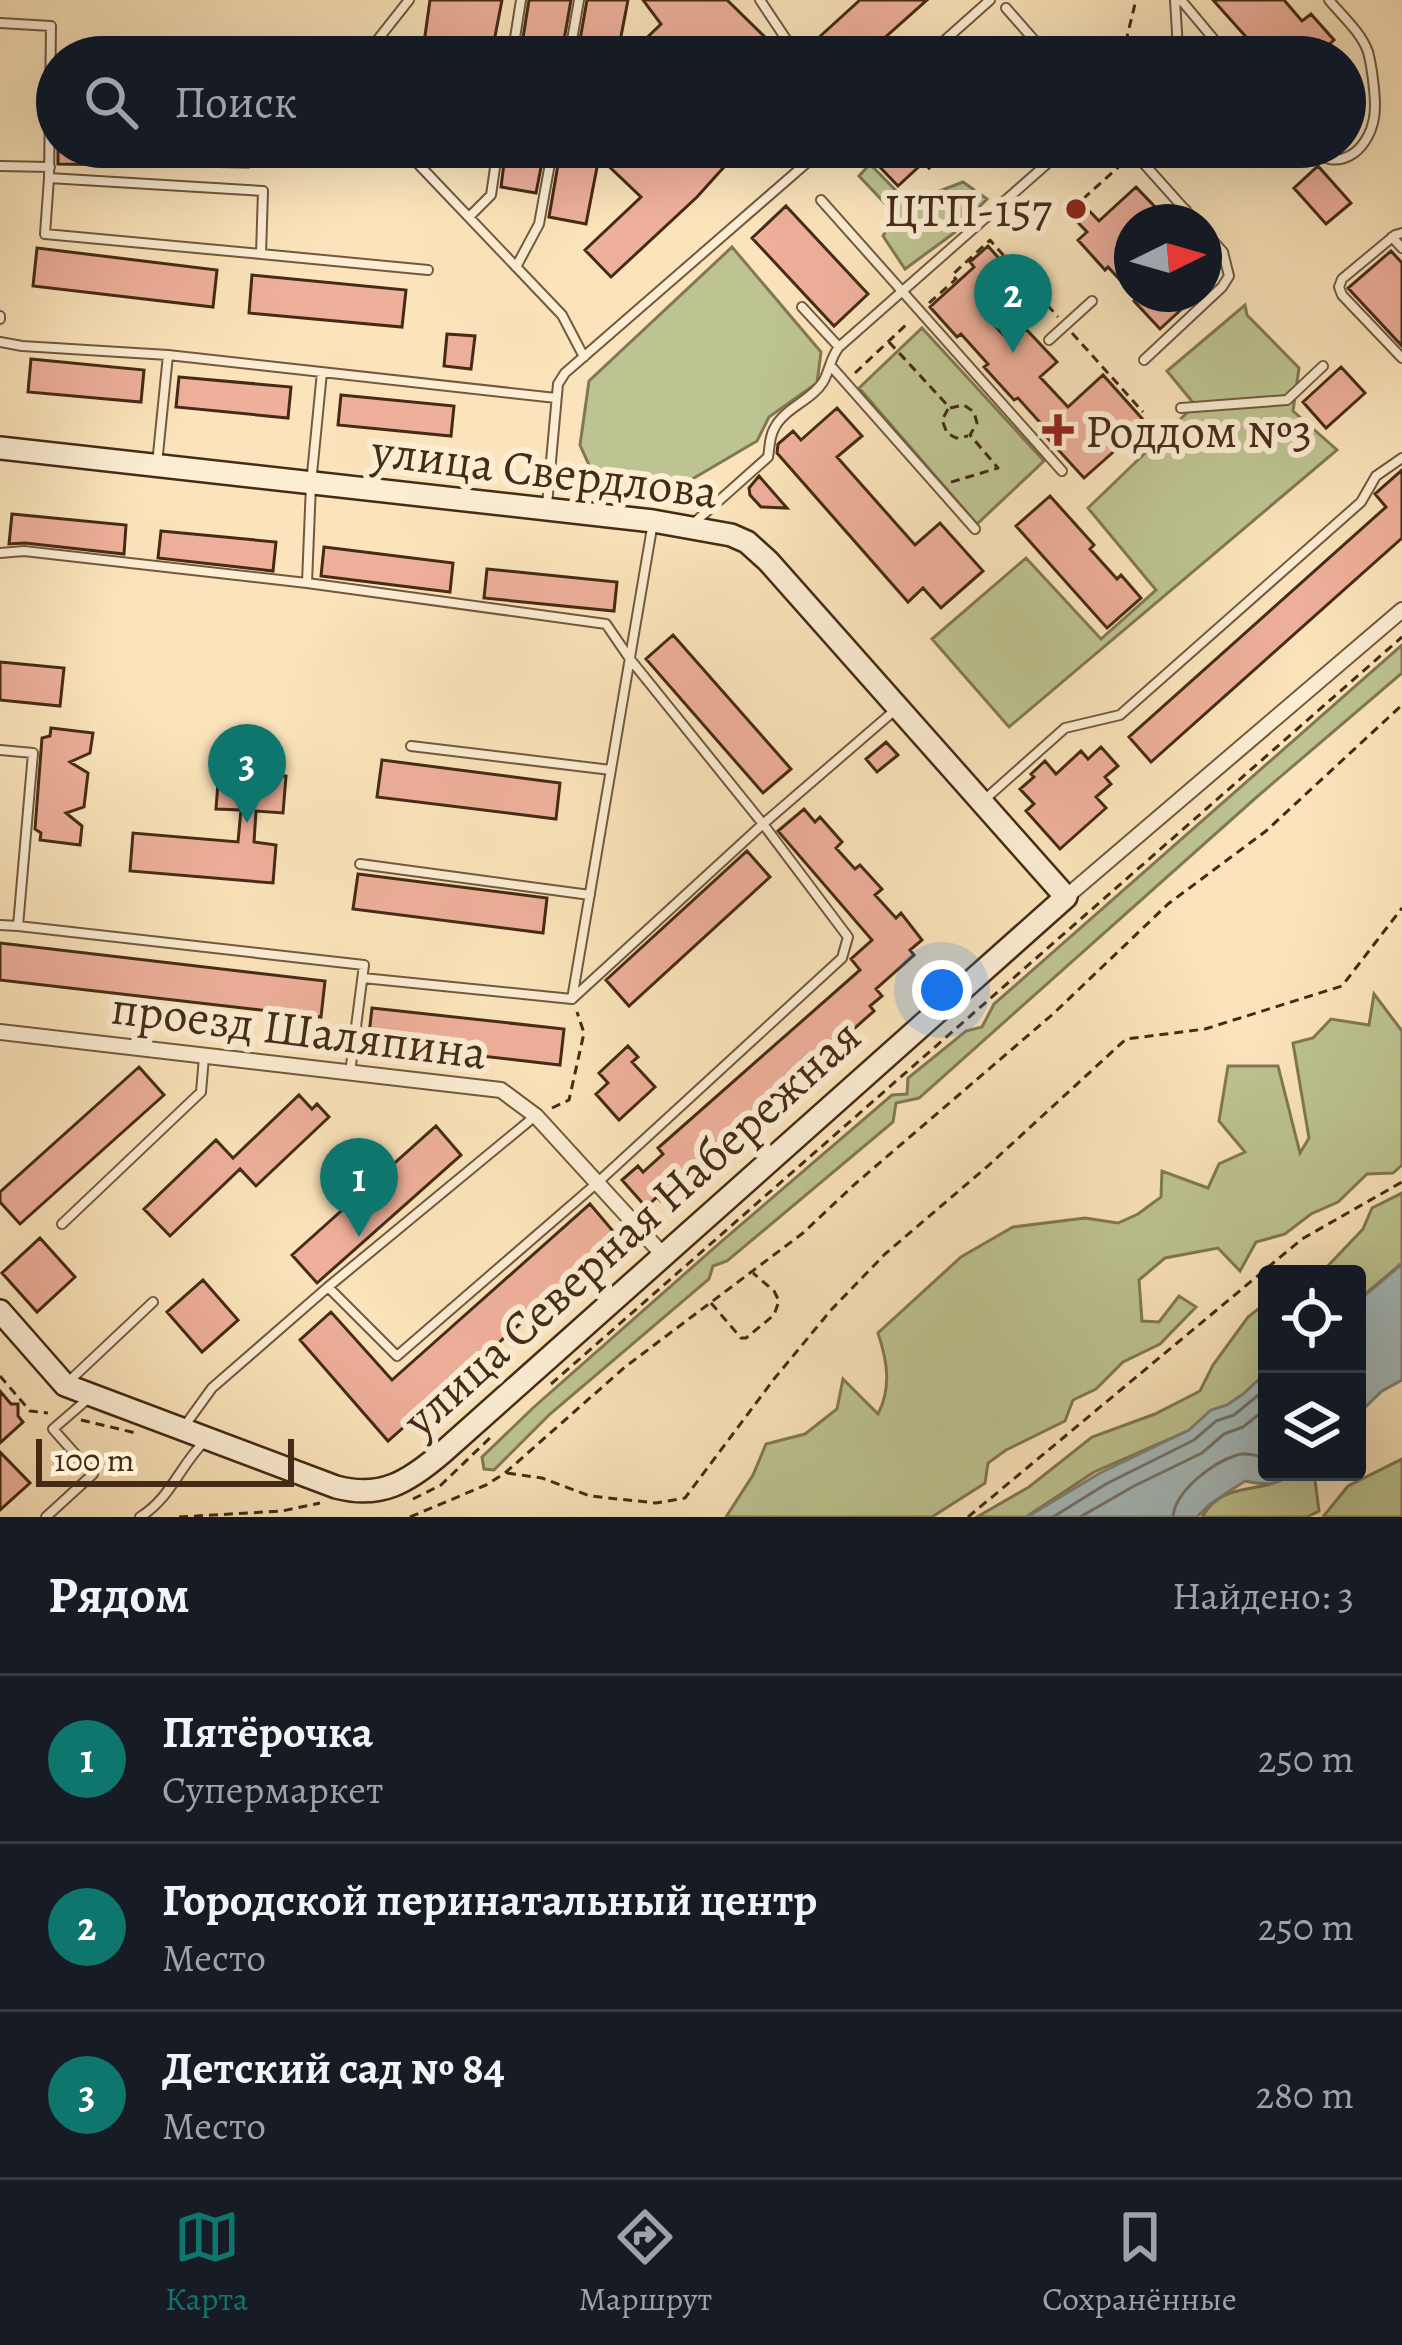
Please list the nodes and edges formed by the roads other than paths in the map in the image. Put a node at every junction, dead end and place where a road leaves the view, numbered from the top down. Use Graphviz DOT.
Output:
graph roads {
  1 [pos="409,0"];
  2 [pos="521,0"];
  3 [pos="579,0"];
  4 [pos="760,0"];
  5 [pos="991,0"];
  6 [pos="1178,0"];
  7 [pos="1329,0"];
  8 [pos="1006,8"];
  9 [pos="0,23"];
  10 [pos="51,36"];
  11 [pos="381,36"];
  12 [pos="515,36"];
  13 [pos="573,36"];
  14 [pos="786,36"];
  15 [pos="950,36"];
  16 [pos="1031,36"];
  17 [pos="1178,36"];
  18 [pos="1210,36"];
  19 [pos="1359,36"];
  20 [pos="1366,47"];
  21 [pos="1366,137"];
  22 [pos="0,166"];
  23 [pos="50,168"];
  24 [pos="422,168"];
  25 [pos="494,168"];
  26 [pos="549,168"];
  27 [pos="795,168"];
  28 [pos="1042,168"];
  29 [pos="1148,168"];
  30 [pos="50,172"];
  31 [pos="820,200"];
  32 [pos="1181,204"];
  33 [pos="469,218"];
  34 [pos="1397,235"];
  35 [pos="1402,248"];
  36 [pos="1222,252"];
  37 [pos="261,254"];
  38 [pos="516,267"];
  39 [pos="428,270"];
  40 [pos="1222,287"];
  41 [pos="902,292"];
  42 [pos="1092,301"];
  43 [pos="802,307"];
  44 [pos="1195,312"];
  45 [pos="1049,340"];
  46 [pos="0,342"];
  47 [pos="839,347"];
  48 [pos="168,355"];
  49 [pos="584,357"];
  50 [pos="1402,358"];
  51 [pos="1144,360"];
  52 [pos="829,364"];
  53 [pos="1323,366"];
  54 [pos="322,372"];
  55 [pos="556,398"];
  56 [pos="1181,408"];
  57 [pos="0,448"];
  58 [pos="1402,458"];
  59 [pos="156,466"];
  60 [pos="1062,471"];
  61 [pos="311,484"];
  62 [pos="547,509"];
  63 [pos="653,521"];
  64 [pos="690,527"];
  65 [pos="975,529"];
  66 [pos="0,553"];
  67 [pos="307,583"];
  68 [pos="1402,610"];
  69 [pos="630,659"];
  70 [pos="898,708"];
  71 [pos="411,746"];
  72 [pos="0,750"];
  73 [pos="611,770"];
  74 [pos="982,802"];
  75 [pos="763,824"];
  76 [pos="360,864"];
  77 [pos="590,895"];
  78 [pos="1066,897"];
  79 [pos="0,925"];
  80 [pos="18,926"];
  81 [pos="363,978"];
  82 [pos="572,999"];
  83 [pos="0,1032"];
  84 [pos="205,1056"];
  85 [pos="350,1072"];
  86 [pos="536,1116"];
  87 [pos="597,1183"];
  88 [pos="62,1224"];
  89 [pos="664,1256"];
  90 [pos="328,1288"];
  91 [pos="153,1302"];
  92 [pos="0,1311"];
  93 [pos="65,1385"];
  94 [pos="91,1395"];
  95 [pos="182,1430"];
  96 [pos="206,1440"];
  97 [pos="46,1517"];
  98 [pos="140,1517"];
  1 -- 11 [label="lane"];
  2 -- 12 [label="lane"];
  3 -- 13 [label="lane"];
  4 -- 14 [label="lane"];
  5 -- 15 [label="lane"];
  6 -- 17 [label="lane"];
  6 -- 18 [label="lane"];
  7 -- 19 [label="lane"];
  8 -- 16 [label="lane"];
  9 -- 10 [label="lane"];
  20 -- 21 [label="lane"];
  22 -- 30 [label="lane"];
  23 -- 30 [label="lane"];
  24 -- 33 [label="lane"];
  25 -- 33 [label="lane"];
  26 -- 38 [label="lane"];
  27 -- 49 [label="lane"];
  28 -- 41 [label="lane"];
  29 -- 32 [label="lane"];
  30 -- 37 [label="lane"];
  30 -- 37 [label="lane"];
  31 -- 41 [label="lane"];
  33 -- 38 [label="lane"];
  34 -- 35 [label="lane"];
  34 -- 50 [label="lane"];
  36 -- 40 [label="lane"];
  37 -- 39 [label="lane"];
  38 -- 49 [label="lane"];
  41 -- 47 [label="lane"];
  41 -- 60 [label="lane"];
  42 -- 45 [label="lane"];
  43 -- 47 [label="lane"];
  44 -- 51 [label="lane"];
  46 -- 48 [label="lane"];
  47 -- 52 [label="lane"];
  48 -- 54 [label="lane"];
  48 -- 59 [label="lane"];
  49 -- 55 [label="lane"];
  52 -- 64 [label="lane"];
  52 -- 65 [label="lane"];
  53 -- 56 [label="lane"];
  54 -- 55 [label="lane"];
  54 -- 61 [label="lane"];
  55 -- 62 [label="lane"];
  57 -- 59 [label="street, улица Свердлова"];
  58 -- 74 [label="lane"];
  59 -- 61 [label="street, улица Свердлова"];
  61 -- 62 [label="street, улица Свердлова"];
  61 -- 67 [label="lane"];
  62 -- 63 [label="street, улица Свердлова"];
  63 -- 64 [label="street, улица Свердлова"];
  63 -- 69 [label="lane"];
  64 -- 70 [label="street, улица Свердлова"];
  66 -- 67 [label="lane"];
  67 -- 69 [label="lane"];
  68 -- 78 [label="street, улица Северная Набережная"];
  69 -- 73 [label="lane"];
  69 -- 75 [label="lane"];
  70 -- 74 [label="street, улица Свердлова"];
  70 -- 75 [label="lane"];
  71 -- 73 [label="lane"];
  72 -- 80 [label="lane"];
  73 -- 77 [label="lane"];
  74 -- 78 [label="street, улица Свердлова"];
  75 -- 82 [label="lane"];
  75 -- 87 [label="lane"];
  76 -- 77 [label="lane"];
  77 -- 82 [label="lane"];
  78 -- 89 [label="street, улица Северная Набережная"];
  79 -- 80 [label="lane"];
  80 -- 81 [label="lane"];
  81 -- 82 [label="lane"];
  81 -- 85 [label="lane"];
  83 -- 84 [label="street, проезд Шаляпина"];
  84 -- 85 [label="street, проезд Шаляпина"];
  84 -- 88 [label="lane"];
  85 -- 86 [label="street, проезд Шаляпина"];
  86 -- 87 [label="street, проезд Шаляпина"];
  86 -- 90 [label="lane"];
  87 -- 89 [label="street, проезд Шаляпина"];
  87 -- 90 [label="lane"];
  89 -- 96 [label="street, улица Северная Набережная"];
  90 -- 95 [label="lane"];
  91 -- 93 [label="lane"];
  92 -- 93 [label="street"];
  93 -- 94 [label="street, улица Северная Набережная"];
  94 -- 95 [label="street, улица Северная Набережная"];
  94 -- 97 [label="lane"];
  95 -- 96 [label="street, улица Северная Набережная"];
  96 -- 98 [label="lane"];
}
